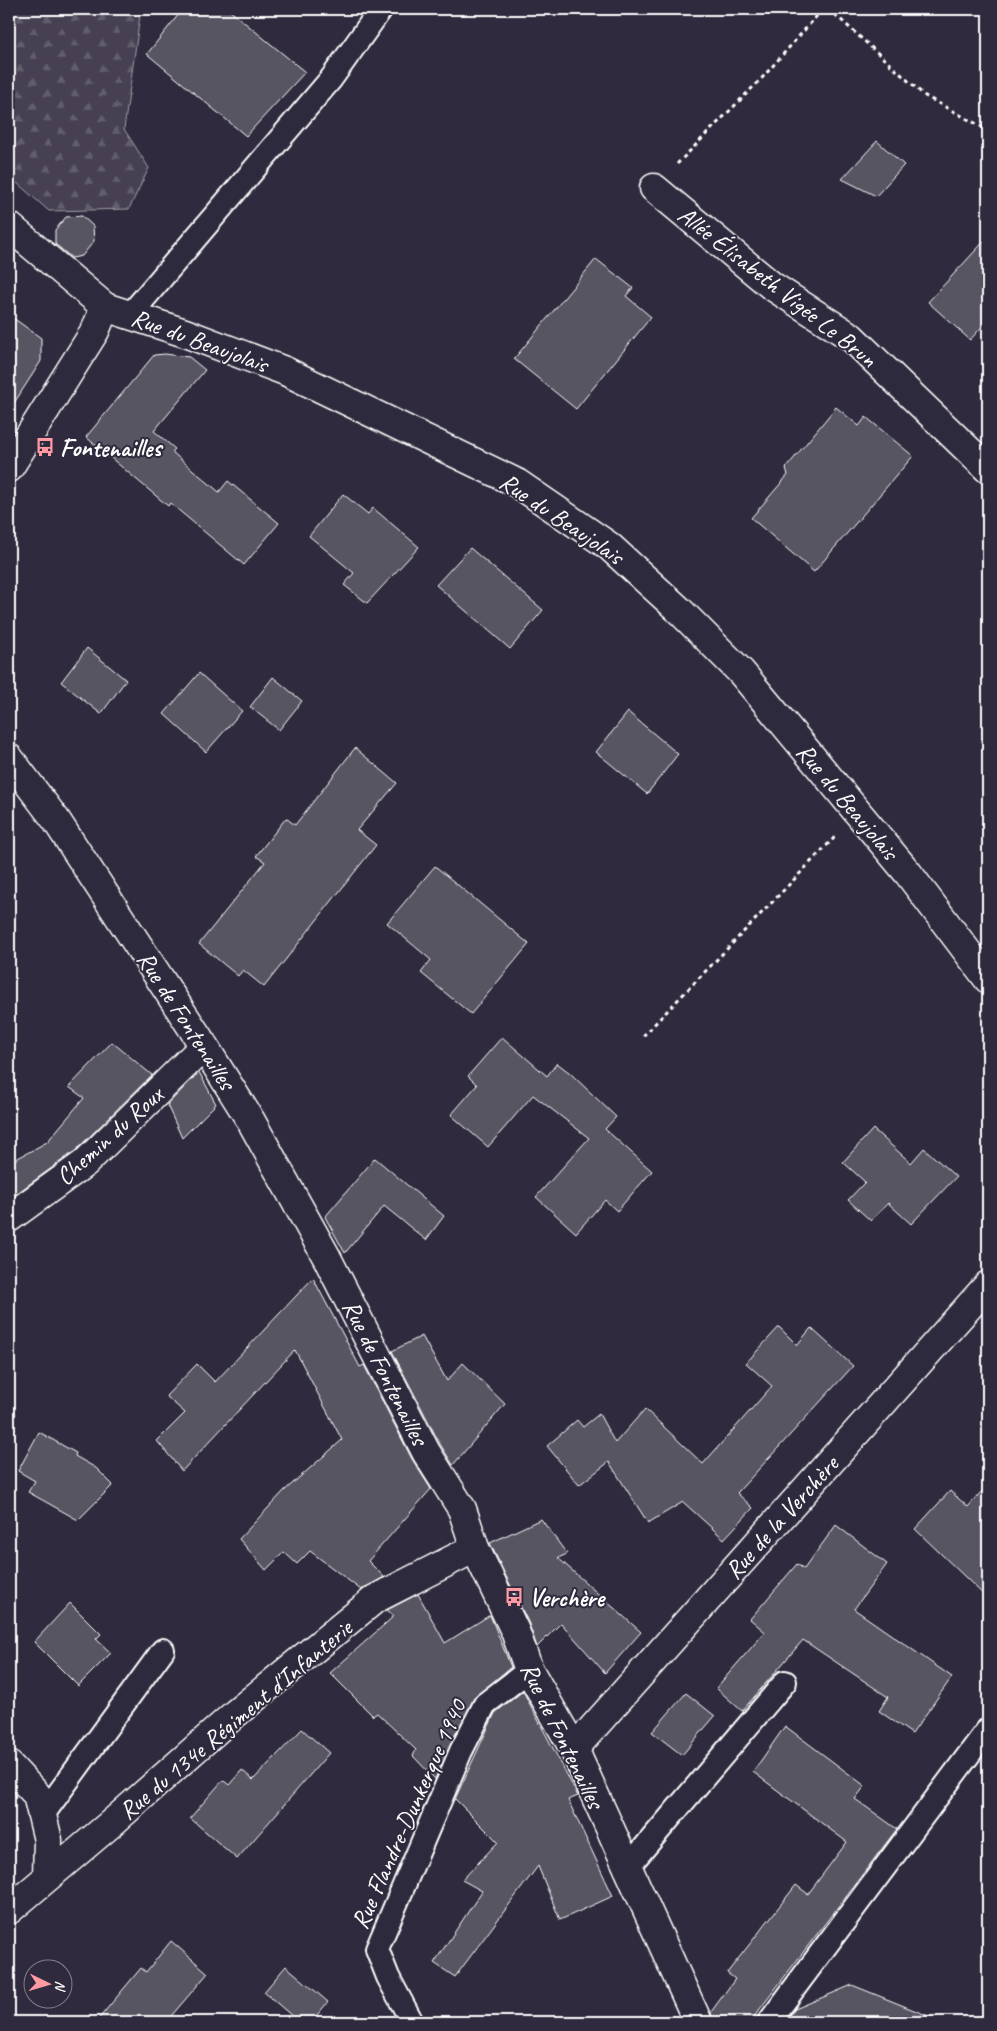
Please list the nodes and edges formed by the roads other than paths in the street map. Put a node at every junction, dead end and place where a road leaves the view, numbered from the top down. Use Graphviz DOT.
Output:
graph roads {
  1 [pos="381,9"];
  2 [pos="654,188"];
  3 [pos="9,226"];
  4 [pos="105,307"];
  5 [pos="130,315"];
  6 [pos="9,468"];
  7 [pos="988,469"];
  8 [pos="9,758"];
  9 [pos="988,979"];
  10 [pos="204,1046"];
  11 [pos="9,1218"];
  12 [pos="988,1285"];
  13 [pos="474,1548"];
  14 [pos="163,1650"];
  15 [pos="529,1670"];
  16 [pos="785,1682"];
  17 [pos="988,1729"];
  18 [pos="574,1749"];
  19 [pos="9,1765"];
  20 [pos="42,1816"];
  21 [pos="627,1868"];
  22 [pos="46,1876"];
  23 [pos="9,1910"];
  24 [pos="412,2022"];
  25 [pos="698,2022"];
  26 [pos="769,2022"];
  1 -- 5 [label="lane"];
  2 -- 7 [label="street, Allée Élisabeth Vigée Le Brun"];
  3 -- 4 [label="street, Rue du Beaujolais"];
  4 -- 5 [label="street, Rue du Beaujolais"];
  4 -- 6 [label="street"];
  5 -- 9 [label="street, Rue du Beaujolais"];
  8 -- 10 [label="street, Rue de Fontenailles"];
  10 -- 11 [label="street, Chemin du Roux"];
  10 -- 13 [label="street, Rue de Fontenailles"];
  12 -- 18 [label="street, Rue de la Verchère"];
  13 -- 15 [label="street, Rue de Fontenailles"];
  13 -- 22 [label="street, Rue du 134e Régiment d'Infanterie"];
  14 -- 20 [label="lane"];
  15 -- 18 [label="street, Rue de Fontenailles"];
  15 -- 24 [label="lane, Rue Flandre-Dunkerque 1940"];
  16 -- 21 [label="lane"];
  17 -- 26 [label="lane"];
  18 -- 21 [label="street, Rue de Fontenailles"];
  19 -- 20 [label="street"];
  20 -- 22 [label="street"];
  21 -- 25 [label="street, Rue de Fontenailles"];
  22 -- 23 [label="street, Rue du 134e Régiment d'Infanterie"];
}
